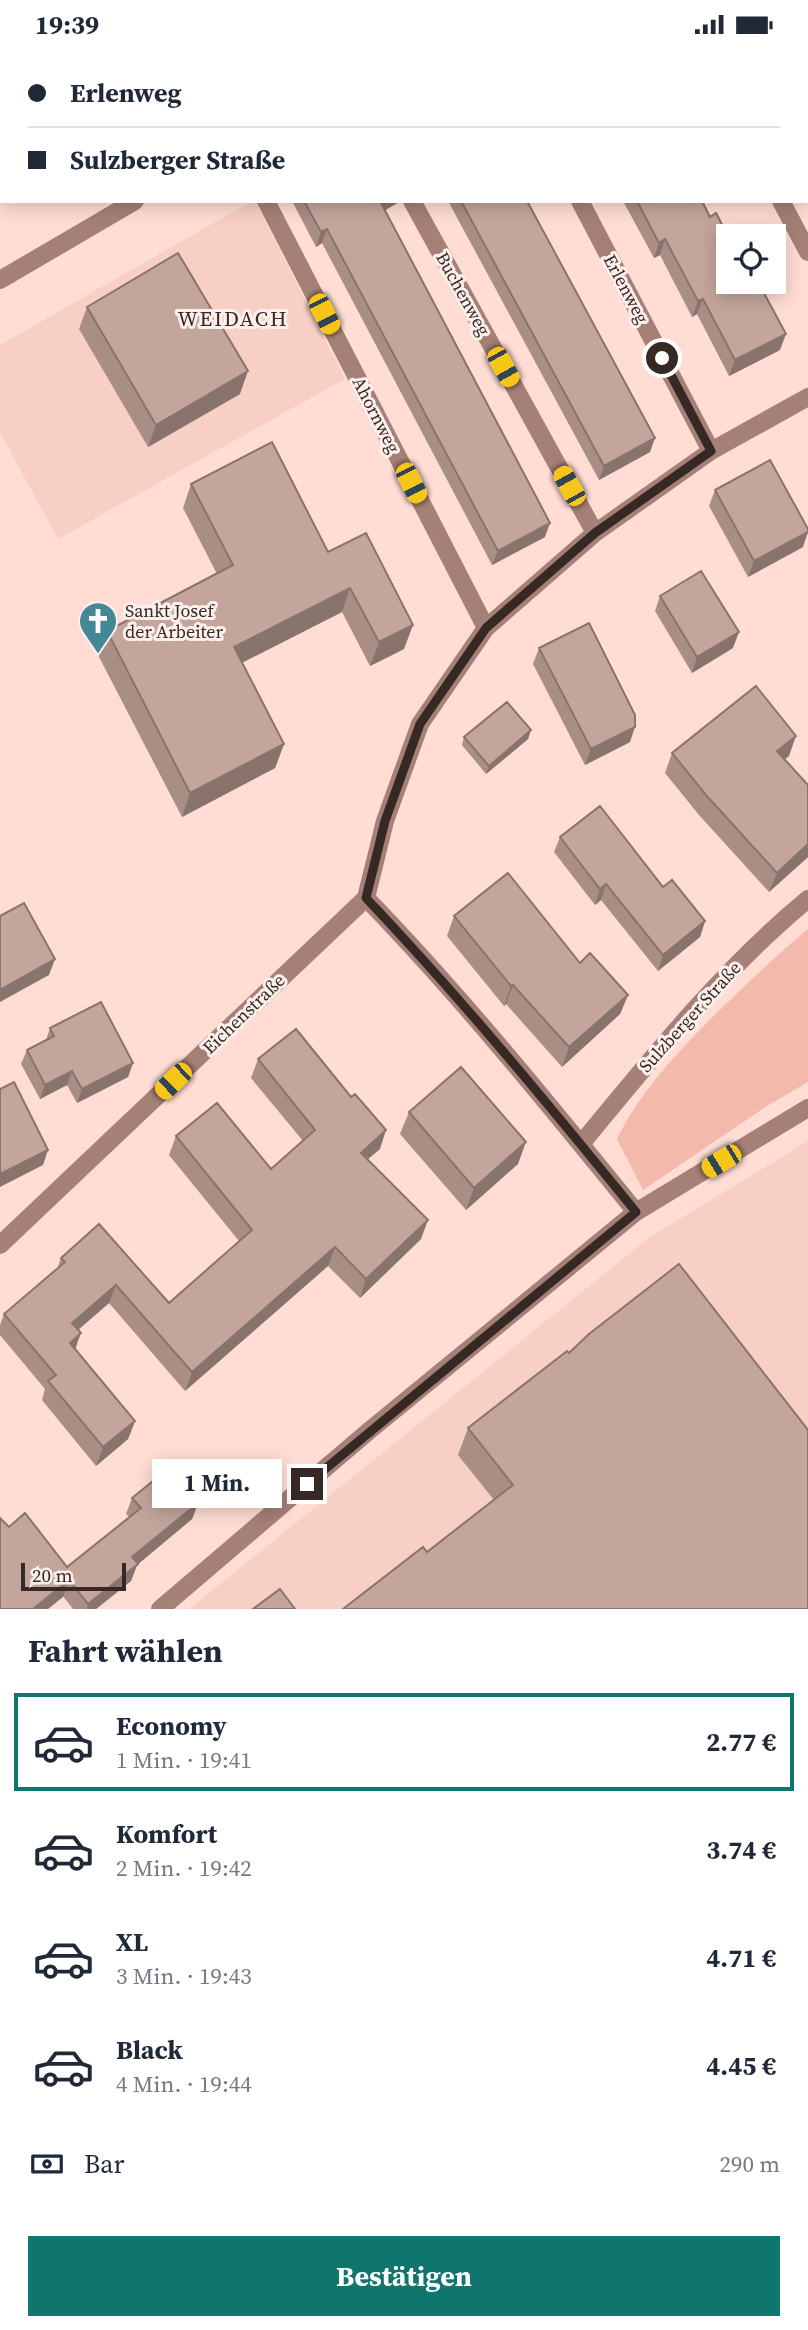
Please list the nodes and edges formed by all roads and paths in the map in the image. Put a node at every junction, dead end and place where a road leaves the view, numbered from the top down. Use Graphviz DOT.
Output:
graph roads {
  1 [pos="132,203"];
  2 [pos="267,203"];
  3 [pos="413,203"];
  4 [pos="581,203"];
  5 [pos="782,203"];
  6 [pos="808,252"];
  7 [pos="0,280"];
  8 [pos="808,397"];
  9 [pos="711,451"];
  10 [pos="595,533"];
  11 [pos="486,628"];
  12 [pos="366,898"];
  13 [pos="808,899"];
  14 [pos="808,1108"];
  15 [pos="581,1144"];
  16 [pos="636,1212"];
  17 [pos="0,1245"];
  18 [pos="160,1609"];
  1 -- 7 [label="street"];
  2 -- 11 [label="street, Ahornweg"];
  3 -- 10 [label="street, Buchenweg"];
  4 -- 9 [label="street, Erlenweg"];
  5 -- 6 [label="street"];
  8 -- 9 [label="street"];
  9 -- 10 [label="street"];
  10 -- 11 [label="street"];
  11 -- 12 [label="street"];
  12 -- 15 [label="street"];
  12 -- 17 [label="street, Eichenstraße"];
  13 -- 15 [label="street, Sulzberger Straße"];
  14 -- 16 [label="street"];
  15 -- 16 [label="street"];
  16 -- 18 [label="street"];
}
